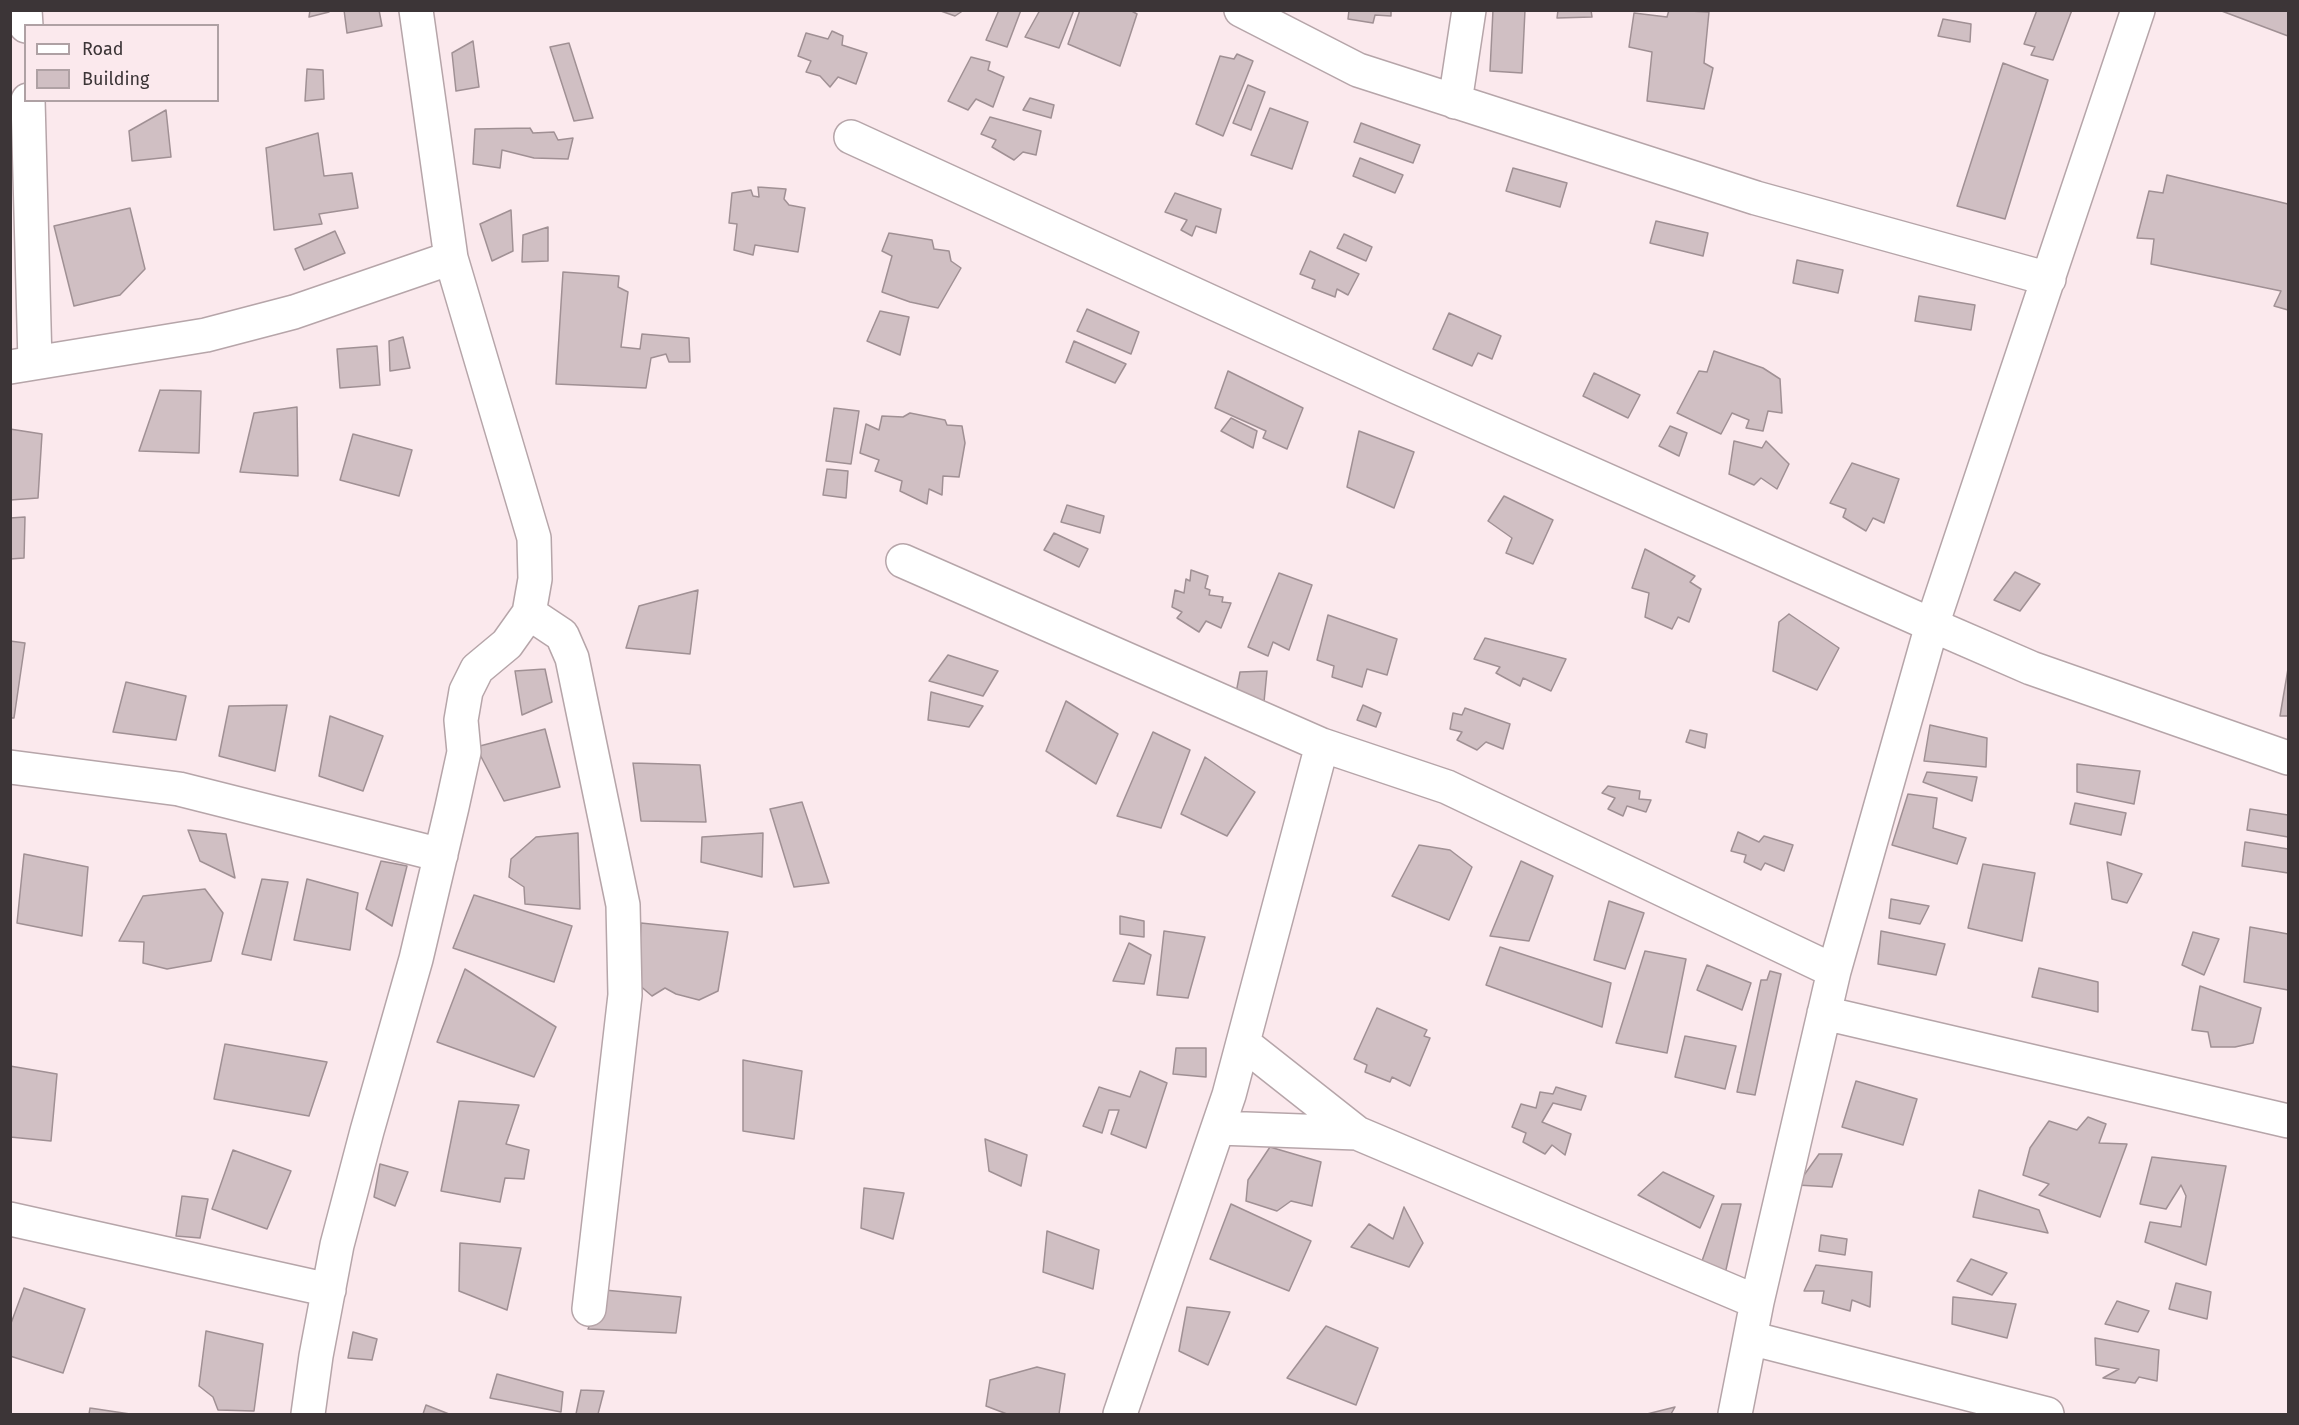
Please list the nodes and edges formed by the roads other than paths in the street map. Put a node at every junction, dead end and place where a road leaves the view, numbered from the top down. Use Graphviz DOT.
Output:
graph roads {
  1 [pos="416,10"];
  2 [pos="1241,10"];
  3 [pos="1469,10"];
  4 [pos="2138,10"];
  5 [pos="28,102"];
  6 [pos="1455,102"];
  7 [pos="851,137"];
  8 [pos="451,258"];
  9 [pos="2049,279"];
  10 [pos="23,365"];
  11 [pos="903,561"];
  12 [pos="529,613"];
  13 [pos="1932,625"];
  14 [pos="1322,746"];
  15 [pos="2289,758"];
  16 [pos="10,767"];
  17 [pos="441,855"];
  18 [pos="1834,971"];
  19 [pos="1824,1013"];
  20 [pos="1243,1043"];
  21 [pos="2289,1121"];
  22 [pos="1218,1128"];
  23 [pos="1357,1133"];
  24 [pos="10,1219"];
  25 [pos="329,1290"];
  26 [pos="1757,1302"];
  27 [pos="589,1309"];
  28 [pos="1750,1338"];
  29 [pos="308,1414"];
  30 [pos="1120,1414"];
  31 [pos="1734,1414"];
  32 [pos="2047,1414"];
  1 -- 8 [label="street"];
  2 -- 6 [label="street"];
  3 -- 6 [label="street"];
  4 -- 9 [label="street"];
  5 -- 10 [label="street"];
  6 -- 9 [label="street"];
  7 -- 13 [label="street"];
  8 -- 10 [label="street"];
  8 -- 12 [label="street"];
  9 -- 13 [label="street"];
  11 -- 14 [label="street"];
  12 -- 17 [label="street"];
  12 -- 27 [label="street"];
  13 -- 15 [label="street"];
  13 -- 18 [label="street"];
  14 -- 18 [label="street"];
  14 -- 20 [label="street"];
  16 -- 17 [label="street"];
  17 -- 25 [label="street"];
  18 -- 19 [label="street"];
  19 -- 21 [label="street"];
  19 -- 26 [label="street"];
  20 -- 22 [label="street"];
  20 -- 23 [label="street"];
  22 -- 23 [label="street"];
  22 -- 30 [label="street"];
  23 -- 26 [label="street"];
  24 -- 25 [label="street"];
  25 -- 29 [label="street"];
  26 -- 28 [label="street"];
  28 -- 31 [label="street"];
  28 -- 32 [label="street"];
}
